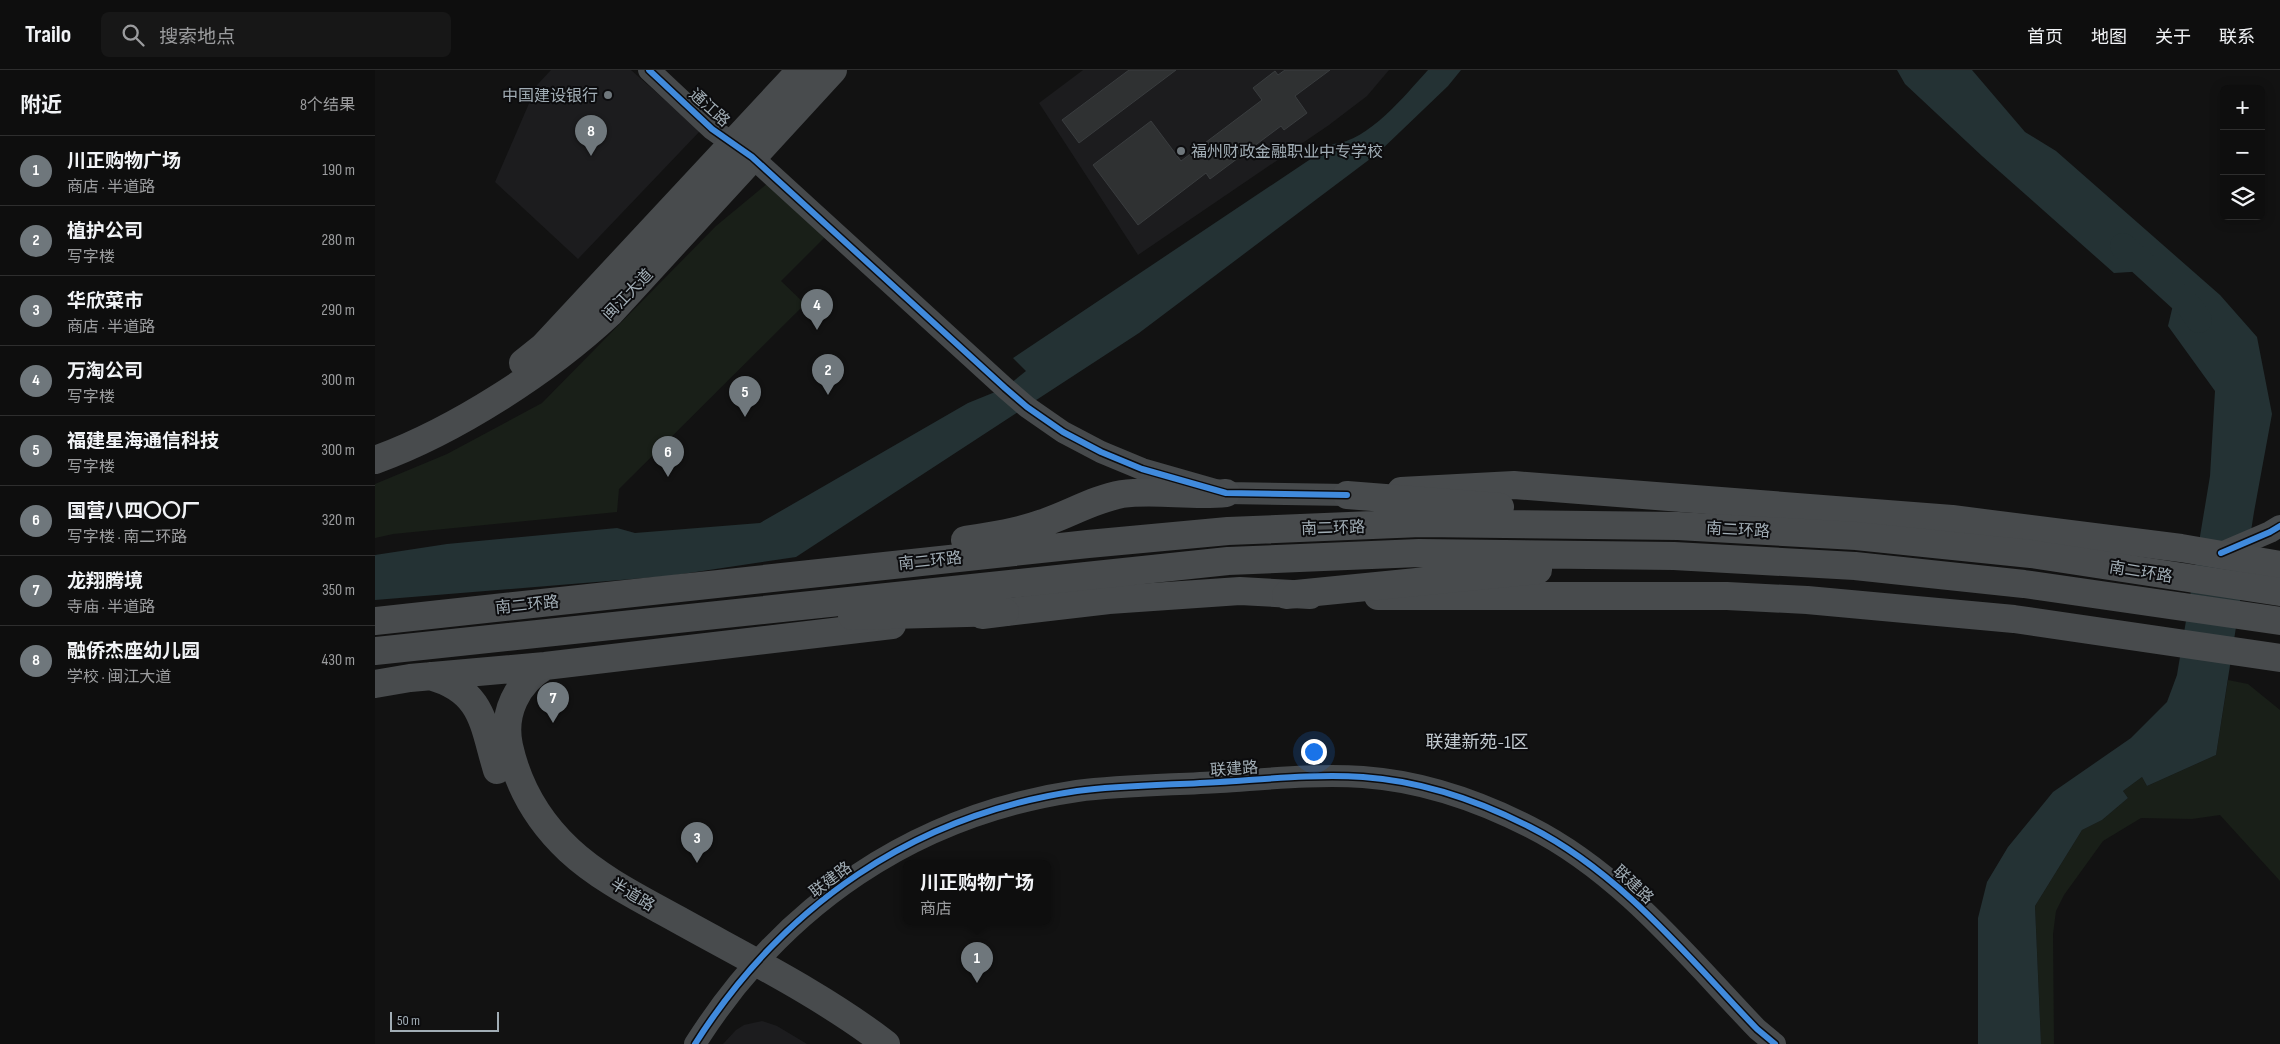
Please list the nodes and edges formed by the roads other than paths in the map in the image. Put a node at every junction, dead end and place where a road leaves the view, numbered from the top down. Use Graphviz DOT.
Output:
graph roads {
  1 [pos="649,70"];
  2 [pos="801,70"];
  3 [pos="833,70"];
  4 [pos="742,150"];
  5 [pos="375,446"];
  6 [pos="375,460"];
  7 [pos="1226,494"];
  8 [pos="1347,495"];
  9 [pos="1678,526"];
  10 [pos="2280,526"];
  11 [pos="2221,553"];
  12 [pos="1674,556"];
  13 [pos="2280,565"];
  14 [pos="763,578"];
  15 [pos="2280,592"];
  16 [pos="1286,595"];
  17 [pos="764,609"];
  18 [pos="1005,612"];
  19 [pos="381,620"];
  20 [pos="2280,621"];
  21 [pos="2217,649"];
  22 [pos="375,651"];
  23 [pos="2269,656"];
  24 [pos="545,666"];
  25 [pos="2280,675"];
  26 [pos="430,676"];
  27 [pos="375,684"];
  28 [pos="749,969"];
  29 [pos="695,1044"];
  30 [pos="857,1044"];
  31 [pos="886,1044"];
  32 [pos="1775,1044"];
  1 -- 4 [label="street, 通江路"];
  2 -- 4 [label="main road, 闽江大道"];
  3 -- 4 [label="main road, 闽江大道"];
  4 -- 5 [label="main road, 闽江大道"];
  4 -- 6 [label="main road, 闽江大道"];
  4 -- 7 [label="street, 通江路"];
  7 -- 8 [label="street, 通江路"];
  7 -- 14 [label="main road"];
  8 -- 9 [label="main road"];
  8 -- 11 [label="main road"];
  9 -- 14 [label="main road, 南二环路"];
  9 -- 15 [label="main road, 南二环路"];
  10 -- 11 [label="street"];
  11 -- 13 [label="main road"];
  12 -- 16 [label="main road"];
  12 -- 17 [label="main road, 南二环路"];
  12 -- 20 [label="main road, 南二环路"];
  14 -- 19 [label="main road, 南二环路"];
  16 -- 18 [label="main road"];
  16 -- 21 [label="main road"];
  17 -- 18 [label="main road"];
  17 -- 22 [label="main road, 南二环路"];
  18 -- 24 [label="main road"];
  21 -- 23 [label="main road"];
  21 -- 25 [label="main road"];
  24 -- 26 [label="main road"];
  24 -- 28 [label="main road, 半道路"];
  26 -- 27 [label="main road"];
  26 -- 28 [label="main road, 半道路"];
  28 -- 29 [label="street, 联建路"];
  28 -- 30 [label="main road, 半道路"];
  28 -- 31 [label="main road, 半道路"];
  28 -- 32 [label="street, 联建路"];
}
